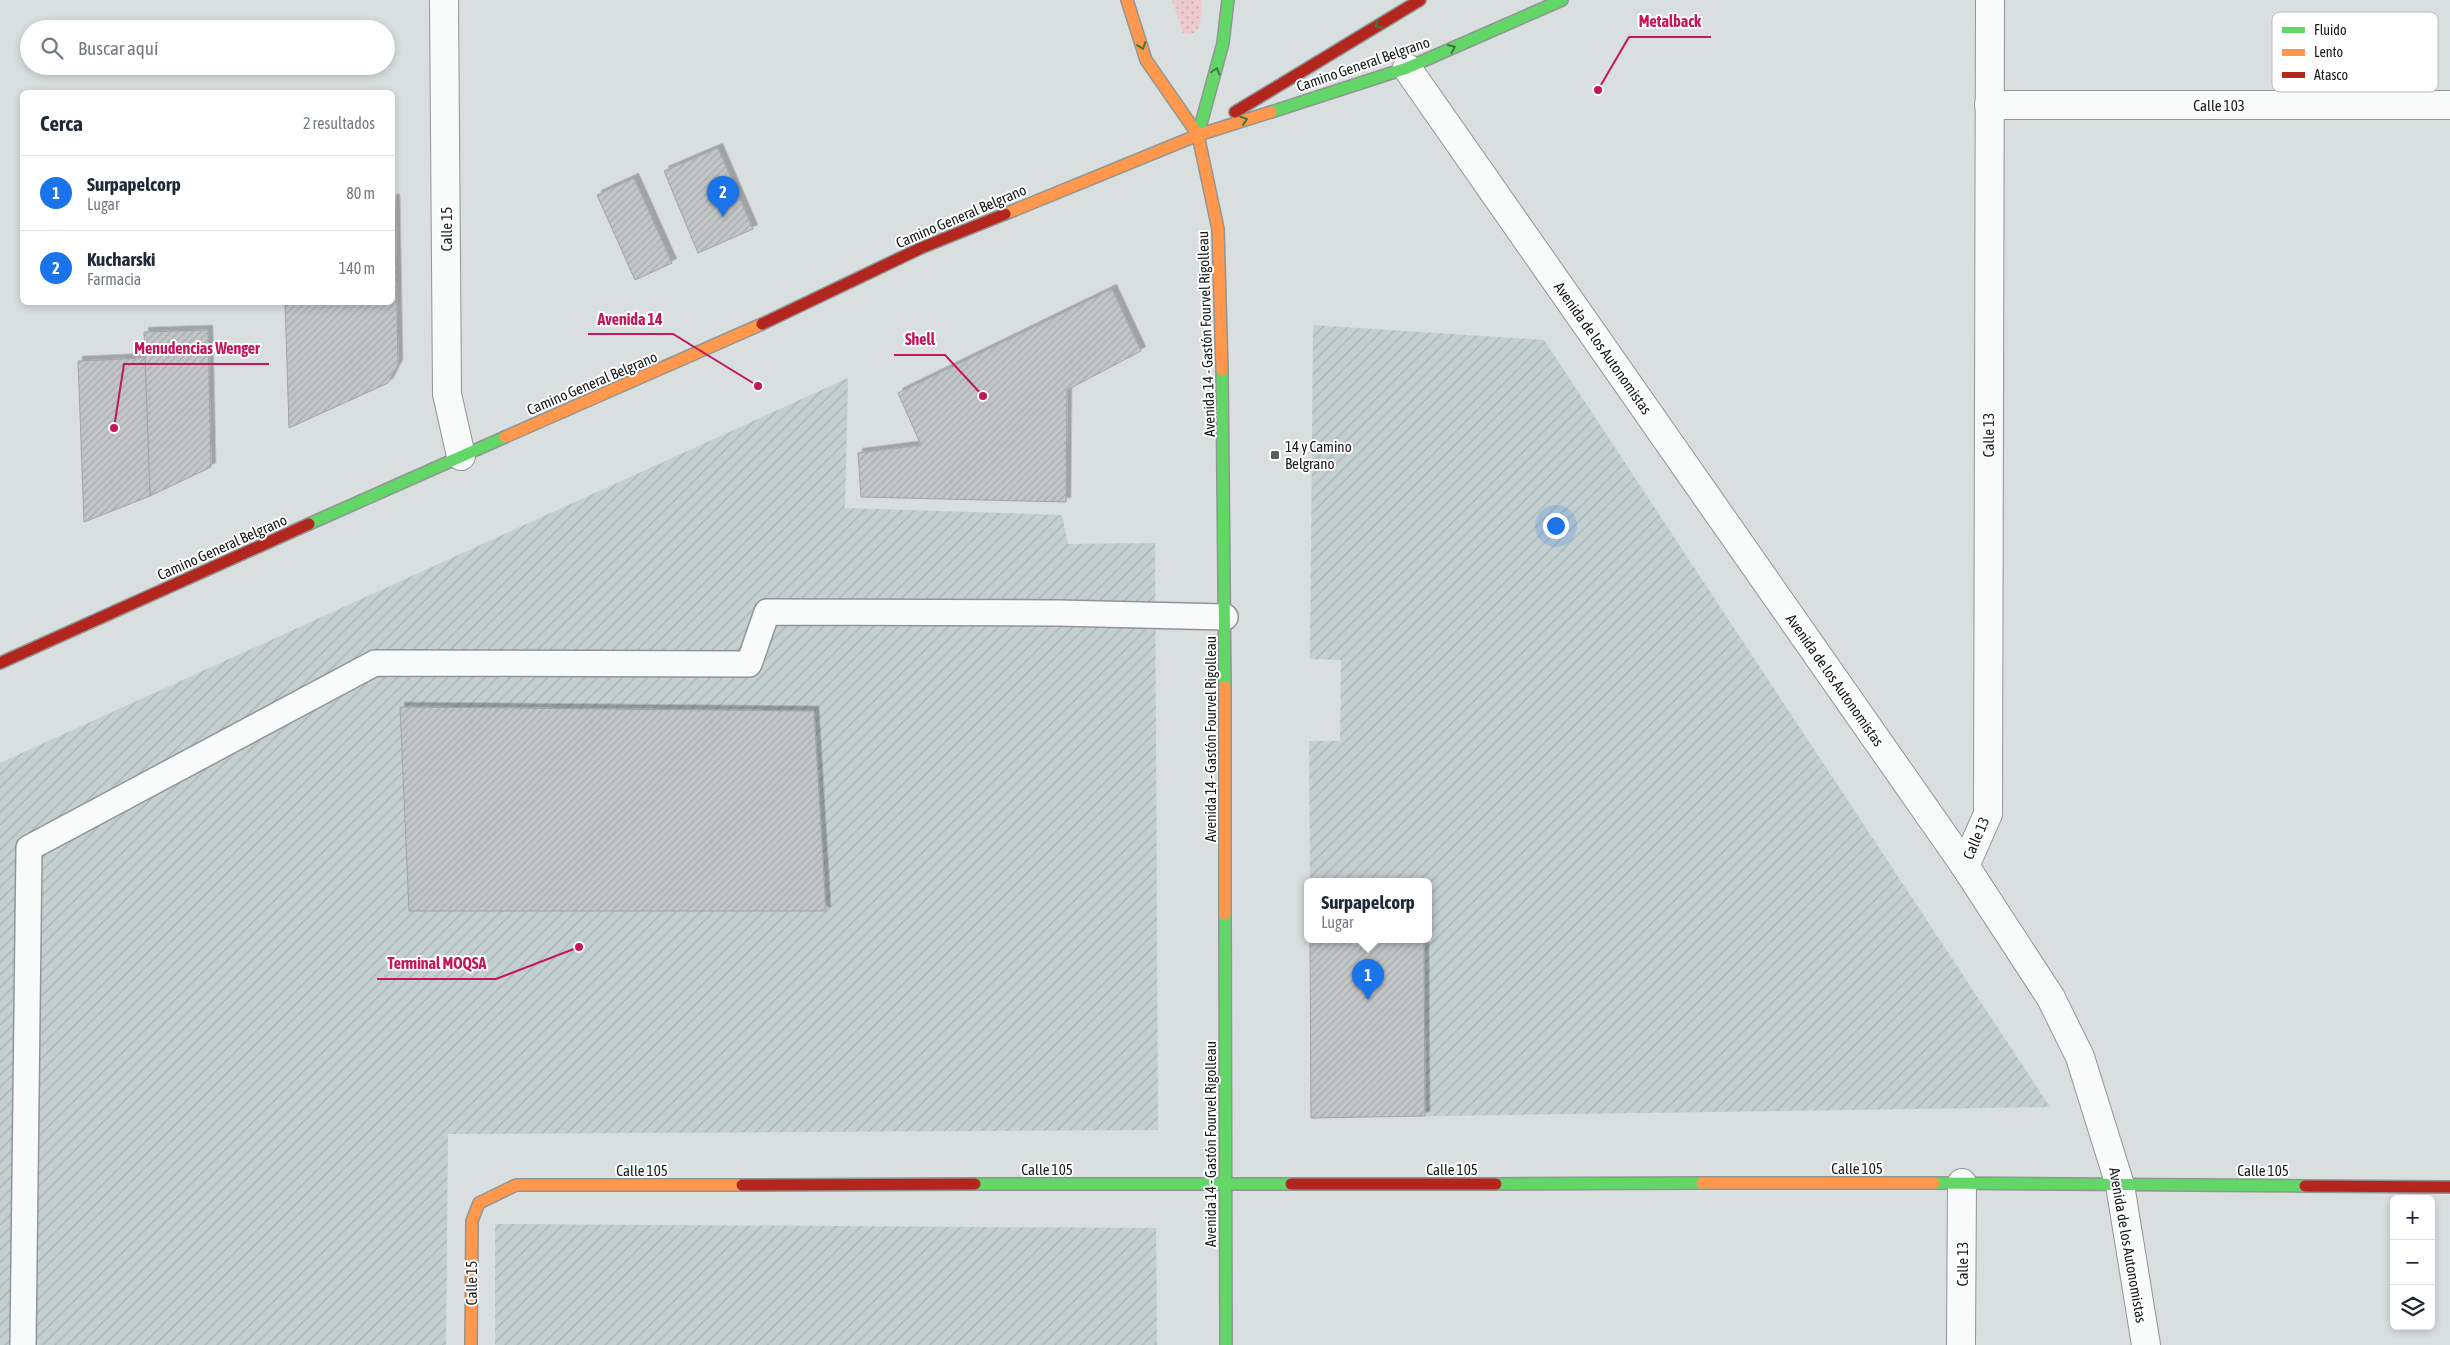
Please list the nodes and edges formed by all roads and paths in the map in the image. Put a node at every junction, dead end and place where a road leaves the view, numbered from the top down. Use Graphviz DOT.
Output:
graph roads {
  1 [pos="444,0"];
  2 [pos="1128,0"];
  3 [pos="1228,0"];
  4 [pos="1420,0"];
  5 [pos="1562,0"];
  6 [pos="1990,0"];
  7 [pos="1407,68"];
  8 [pos="1989,104"];
  9 [pos="2450,105"];
  10 [pos="1198,135"];
  11 [pos="461,456"];
  12 [pos="1224,617"];
  13 [pos="0,663"];
  14 [pos="1964,866"];
  15 [pos="1962,1182"];
  16 [pos="1225,1184"];
  17 [pos="2120,1185"];
  18 [pos="2450,1186"];
  19 [pos="472,1221"];
  20 [pos="23,1345"];
  21 [pos="471,1345"];
  22 [pos="1226,1345"];
  23 [pos="1962,1345"];
  24 [pos="2146,1345"];
  1 -- 11 [label="street, Calle 15"];
  2 -- 10 [label="main road, Avenida 14 - Gastón Fourvel Rigolleau, one-way"];
  10 -- 3 [label="main road, Avenida 14 - Gastón Fourvel Rigolleau, one-way"];
  4 -- 10 [label="main road, Camino General Belgrano, one-way"];
  7 -- 5 [label="main road, Camino General Belgrano, one-way"];
  6 -- 8 [label="street, Calle 13"];
  10 -- 7 [label="main road, Camino General Belgrano, one-way"];
  7 -- 14 [label="street, Avenida de los Autonomistas"];
  8 -- 9 [label="street, Calle 103"];
  8 -- 14 [label="street, Calle 13"];
  10 -- 11 [label="main road, Camino General Belgrano"];
  10 -- 12 [label="main road, Avenida 14 - Gastón Fourvel Rigolleau"];
  11 -- 13 [label="main road, Camino General Belgrano"];
  12 -- 16 [label="main road, Avenida 14 - Gastón Fourvel Rigolleau"];
  12 -- 20 [label="lane"];
  14 -- 17 [label="street, Avenida de los Autonomistas"];
  15 -- 16 [label="main road, Calle 105"];
  15 -- 17 [label="main road, Calle 105"];
  15 -- 23 [label="street, Calle 13"];
  16 -- 19 [label="main road, Calle 105"];
  16 -- 22 [label="main road, Avenida 14 - Gastón Fourvel Rigolleau"];
  17 -- 18 [label="main road, Calle 105"];
  17 -- 24 [label="street, Avenida de los Autonomistas"];
  19 -- 21 [label="main road, Calle 15"];
}
